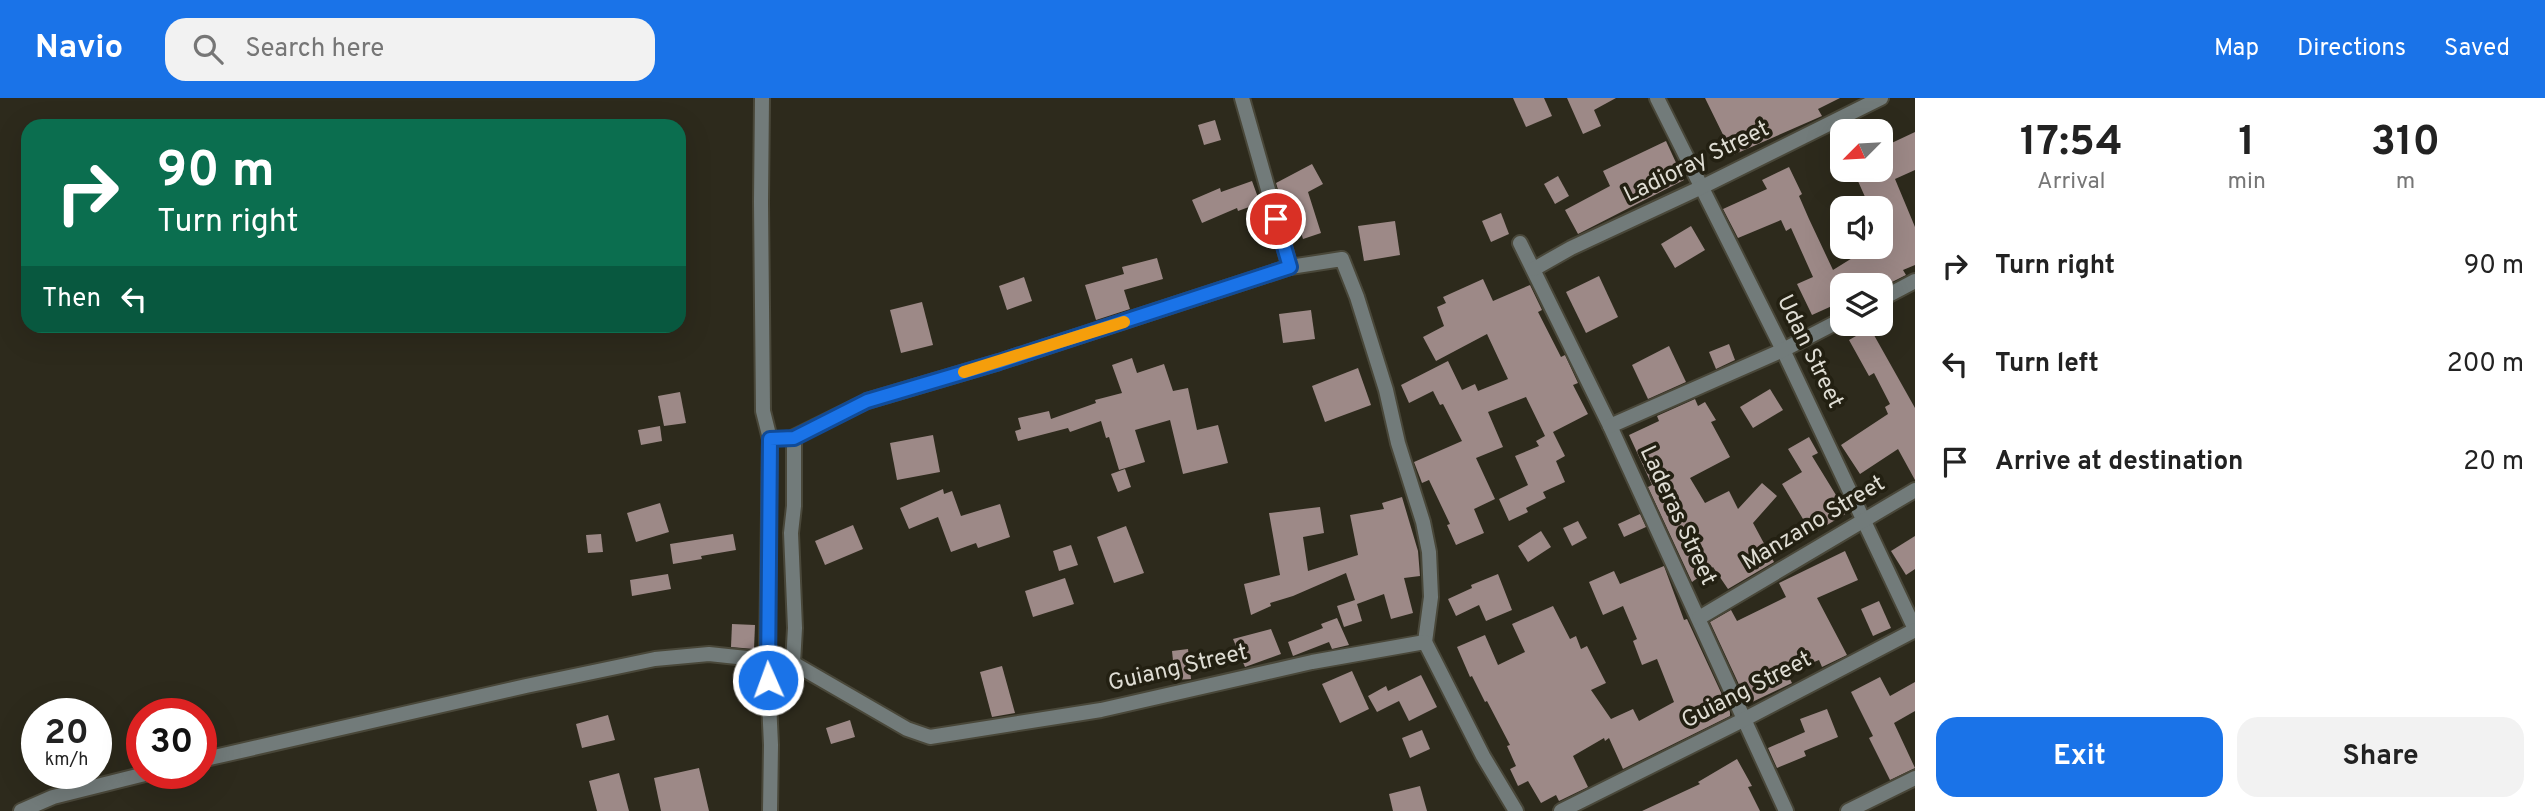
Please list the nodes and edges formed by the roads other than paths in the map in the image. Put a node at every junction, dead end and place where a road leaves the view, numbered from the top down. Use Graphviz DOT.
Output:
graph roads {
  1 [pos="762,98"];
  2 [pos="1242,98"];
  3 [pos="1657,98"];
  4 [pos="1881,98"];
  5 [pos="1702,187"];
  6 [pos="1520,243"];
  7 [pos="1290,267"];
  8 [pos="1534,269"];
  9 [pos="1915,281"];
  10 [pos="1893,293"];
  11 [pos="1830,326"];
  12 [pos="1783,350"];
  13 [pos="1610,426"];
  14 [pos="794,438"];
  15 [pos="770,439"];
  16 [pos="1915,490"];
  17 [pos="1864,520"];
  18 [pos="1699,618"];
  19 [pos="1915,629"];
  20 [pos="1425,642"];
  21 [pos="767,658"];
  22 [pos="793,663"];
  23 [pos="1743,720"];
  24 [pos="217,756"];
  25 [pos="1915,778"];
  26 [pos="126,779"];
  27 [pos="21,811"];
  28 [pos="770,811"];
  29 [pos="1516,811"];
  30 [pos="1561,811"];
  31 [pos="1786,811"];
  32 [pos="1848,811"];
  1 -- 15 [label="street"];
  2 -- 7 [label="street"];
  3 -- 5 [label="street, Udan Street"];
  4 -- 5 [label="street, Ladioray Street"];
  5 -- 8 [label="street, Ladioray Street"];
  5 -- 12 [label="street, Udan Street"];
  6 -- 8 [label="street, Laderas Street"];
  7 -- 14 [label="street"];
  7 -- 20 [label="street"];
  8 -- 13 [label="street, Laderas Street"];
  9 -- 10 [label="street"];
  11 -- 12 [label="street"];
  12 -- 13 [label="street"];
  12 -- 17 [label="street, Udan Street"];
  13 -- 18 [label="street, Laderas Street"];
  14 -- 15 [label="street"];
  14 -- 22 [label="street"];
  15 -- 21 [label="street"];
  16 -- 17 [label="street, Manzano Street"];
  17 -- 18 [label="street, Manzano Street"];
  17 -- 19 [label="street, Udan Street"];
  18 -- 23 [label="street, Laderas Street"];
  19 -- 23 [label="street, Guiang Street"];
  20 -- 22 [label="street, Guiang Street"];
  20 -- 29 [label="street"];
  21 -- 22 [label="street, Guiang Street"];
  21 -- 24 [label="street, Guiang Street"];
  21 -- 28 [label="street"];
  23 -- 30 [label="street, Guiang Street"];
  23 -- 31 [label="street, Laderas Street"];
  25 -- 32 [label="street"];
  26 -- 27 [label="street"];
}
